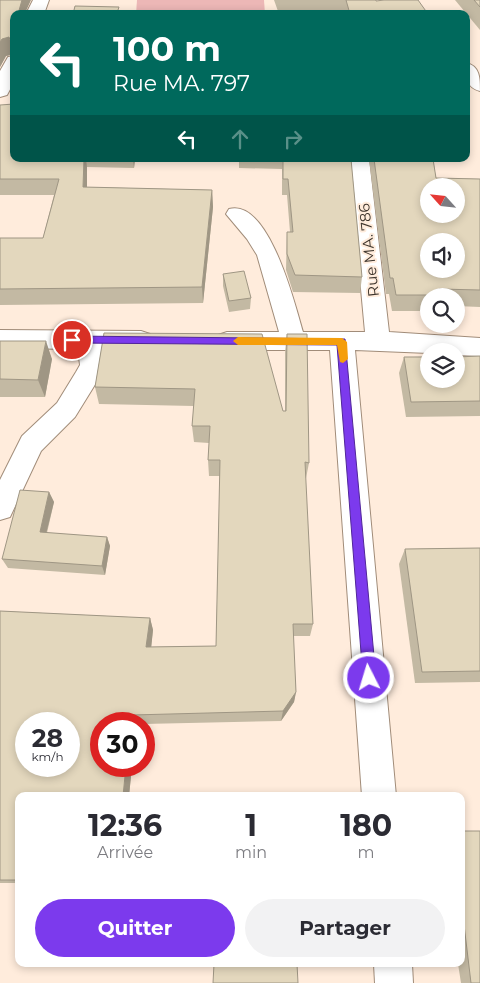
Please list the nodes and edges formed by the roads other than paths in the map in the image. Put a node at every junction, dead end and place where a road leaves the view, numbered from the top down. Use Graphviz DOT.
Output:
graph roads {
  1 [pos="10,70"];
  2 [pos="470,73"];
  3 [pos="480,85"];
  4 [pos="0,91"];
  5 [pos="359,162"];
  6 [pos="237,214"];
  7 [pos="0,339"];
  8 [pos="89,340"];
  9 [pos="167,340"];
  10 [pos="206,341"];
  11 [pos="294,341"];
  12 [pos="378,341"];
  13 [pos="342,342"];
  14 [pos="480,348"];
  15 [pos="0,508"];
  16 [pos="379,792"];
  17 [pos="393,967"];
  18 [pos="394,983"];
  1 -- 4 [label="street"];
  2 -- 3 [label="street"];
  5 -- 12 [label="street, Rue MA. 786"];
  6 -- 11 [label="street"];
  7 -- 8 [label="street"];
  8 -- 9 [label="street"];
  8 -- 15 [label="street"];
  10 -- 11 [label="street"];
  11 -- 13 [label="street"];
  12 -- 13 [label="street"];
  12 -- 14 [label="street"];
  13 -- 16 [label="street"];
  17 -- 18 [label="street"];
}
